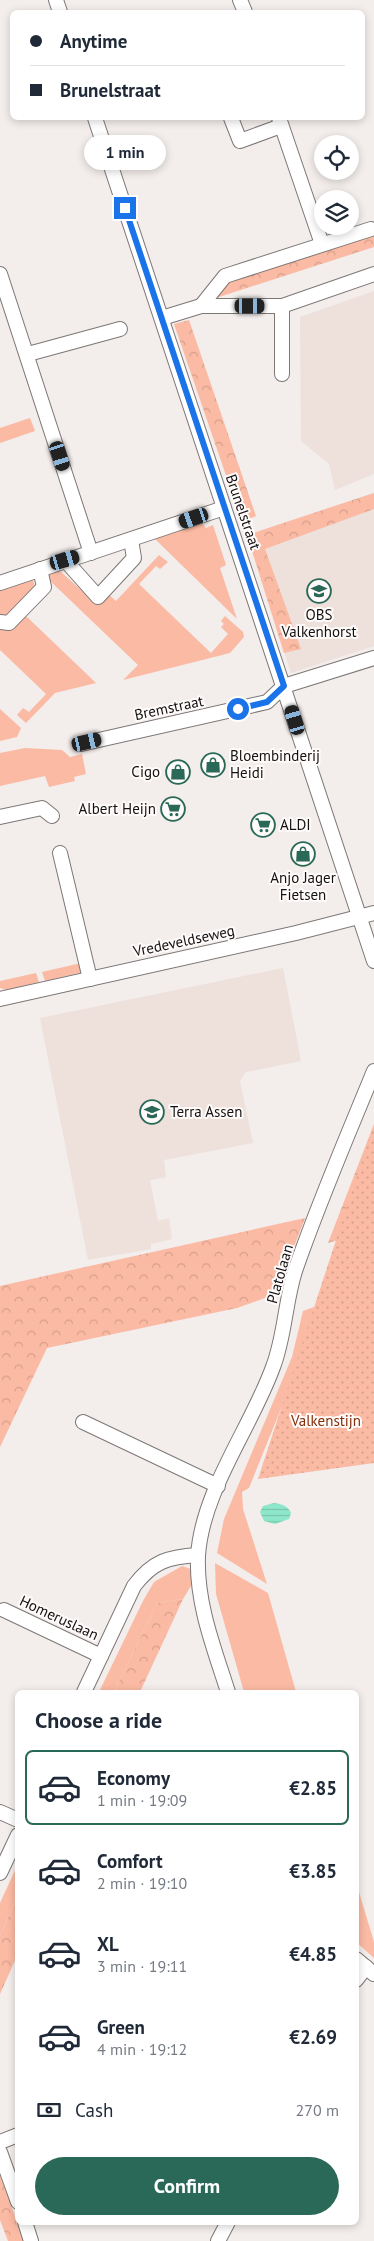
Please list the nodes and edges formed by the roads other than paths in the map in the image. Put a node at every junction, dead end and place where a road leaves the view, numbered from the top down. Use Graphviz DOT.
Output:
graph roads {
  1 [pos="96,120"];
  2 [pos="232,120"];
  3 [pos="280,122"];
  4 [pos="371,229"];
  5 [pos="322,244"];
  6 [pos="0,274"];
  7 [pos="374,274"];
  8 [pos="4,298"];
  9 [pos="201,306"];
  10 [pos="282,306"];
  11 [pos="162,318"];
  12 [pos="120,328"];
  13 [pos="28,354"];
  14 [pos="282,374"];
  15 [pos="224,508"];
  16 [pos="131,540"];
  17 [pos="91,553"];
  18 [pos="65,560"];
  19 [pos="40,570"];
  20 [pos="0,582"];
  21 [pos="0,622"];
  22 [pos="374,658"];
  23 [pos="284,686"];
  24 [pos="80,744"];
  25 [pos="52,816"];
  26 [pos="0,818"];
  27 [pos="60,853"];
  28 [pos="374,913"];
  29 [pos="360,918"];
  30 [pos="374,961"];
  31 [pos="90,979"];
  32 [pos="0,999"];
  33 [pos="374,1071"];
  34 [pos="83,1422"];
  35 [pos="218,1486"];
  36 [pos="198,1556"];
  37 [pos="4,1610"];
  38 [pos="101,1656"];
  39 [pos="85,1690"];
  40 [pos="227,1690"];
  41 [pos="0,1812"];
  42 [pos="15,1819"];
  43 [pos="15,1841"];
  44 [pos="0,1873"];
  45 [pos="15,2136"];
  46 [pos="0,2142"];
  47 [pos="0,2152"];
  48 [pos="15,2194"];
  49 [pos="26,2225"];
  50 [pos="226,2225"];
  51 [pos="31,2241"];
  52 [pos="218,2241"];
  1 -- 11 [label="street, Brunelstraat"];
  2 -- 3 [label="street"];
  3 -- 5 [label="street"];
  4 -- 5 [label="street"];
  5 -- 9 [label="street"];
  6 -- 8 [label="street"];
  7 -- 10 [label="street"];
  8 -- 13 [label="street"];
  9 -- 10 [label="street"];
  9 -- 11 [label="street"];
  10 -- 14 [label="street"];
  11 -- 15 [label="street, Brunelstraat"];
  12 -- 13 [label="street"];
  13 -- 17 [label="street"];
  15 -- 16 [label="street"];
  15 -- 23 [label="street, Brunelstraat"];
  16 -- 17 [label="street"];
  16 -- 18 [label="street"];
  17 -- 18 [label="street"];
  18 -- 19 [label="street"];
  19 -- 20 [label="street"];
  19 -- 21 [label="street"];
  22 -- 23 [label="street, Bremstraat"];
  23 -- 24 [label="street, Bremstraat"];
  23 -- 29 [label="street, Brunelstraat"];
  25 -- 26 [label="street"];
  27 -- 31 [label="street"];
  28 -- 29 [label="street, Vredeveldseweg"];
  29 -- 30 [label="street"];
  29 -- 31 [label="street, Vredeveldseweg"];
  31 -- 32 [label="street, Vredeveldseweg"];
  33 -- 35 [label="street, Platolaan"];
  34 -- 35 [label="street"];
  35 -- 36 [label="street, Platolaan"];
  36 -- 38 [label="street, Homeruslaan"];
  36 -- 40 [label="street, Platolaan"];
  37 -- 38 [label="street, Homeruslaan"];
  38 -- 39 [label="street, Homeruslaan"];
  41 -- 42 [label="street"];
  43 -- 44 [label="street"];
  45 -- 46 [label="street"];
  47 -- 48 [label="street"];
  49 -- 51 [label="street"];
  50 -- 52 [label="street"];
}
